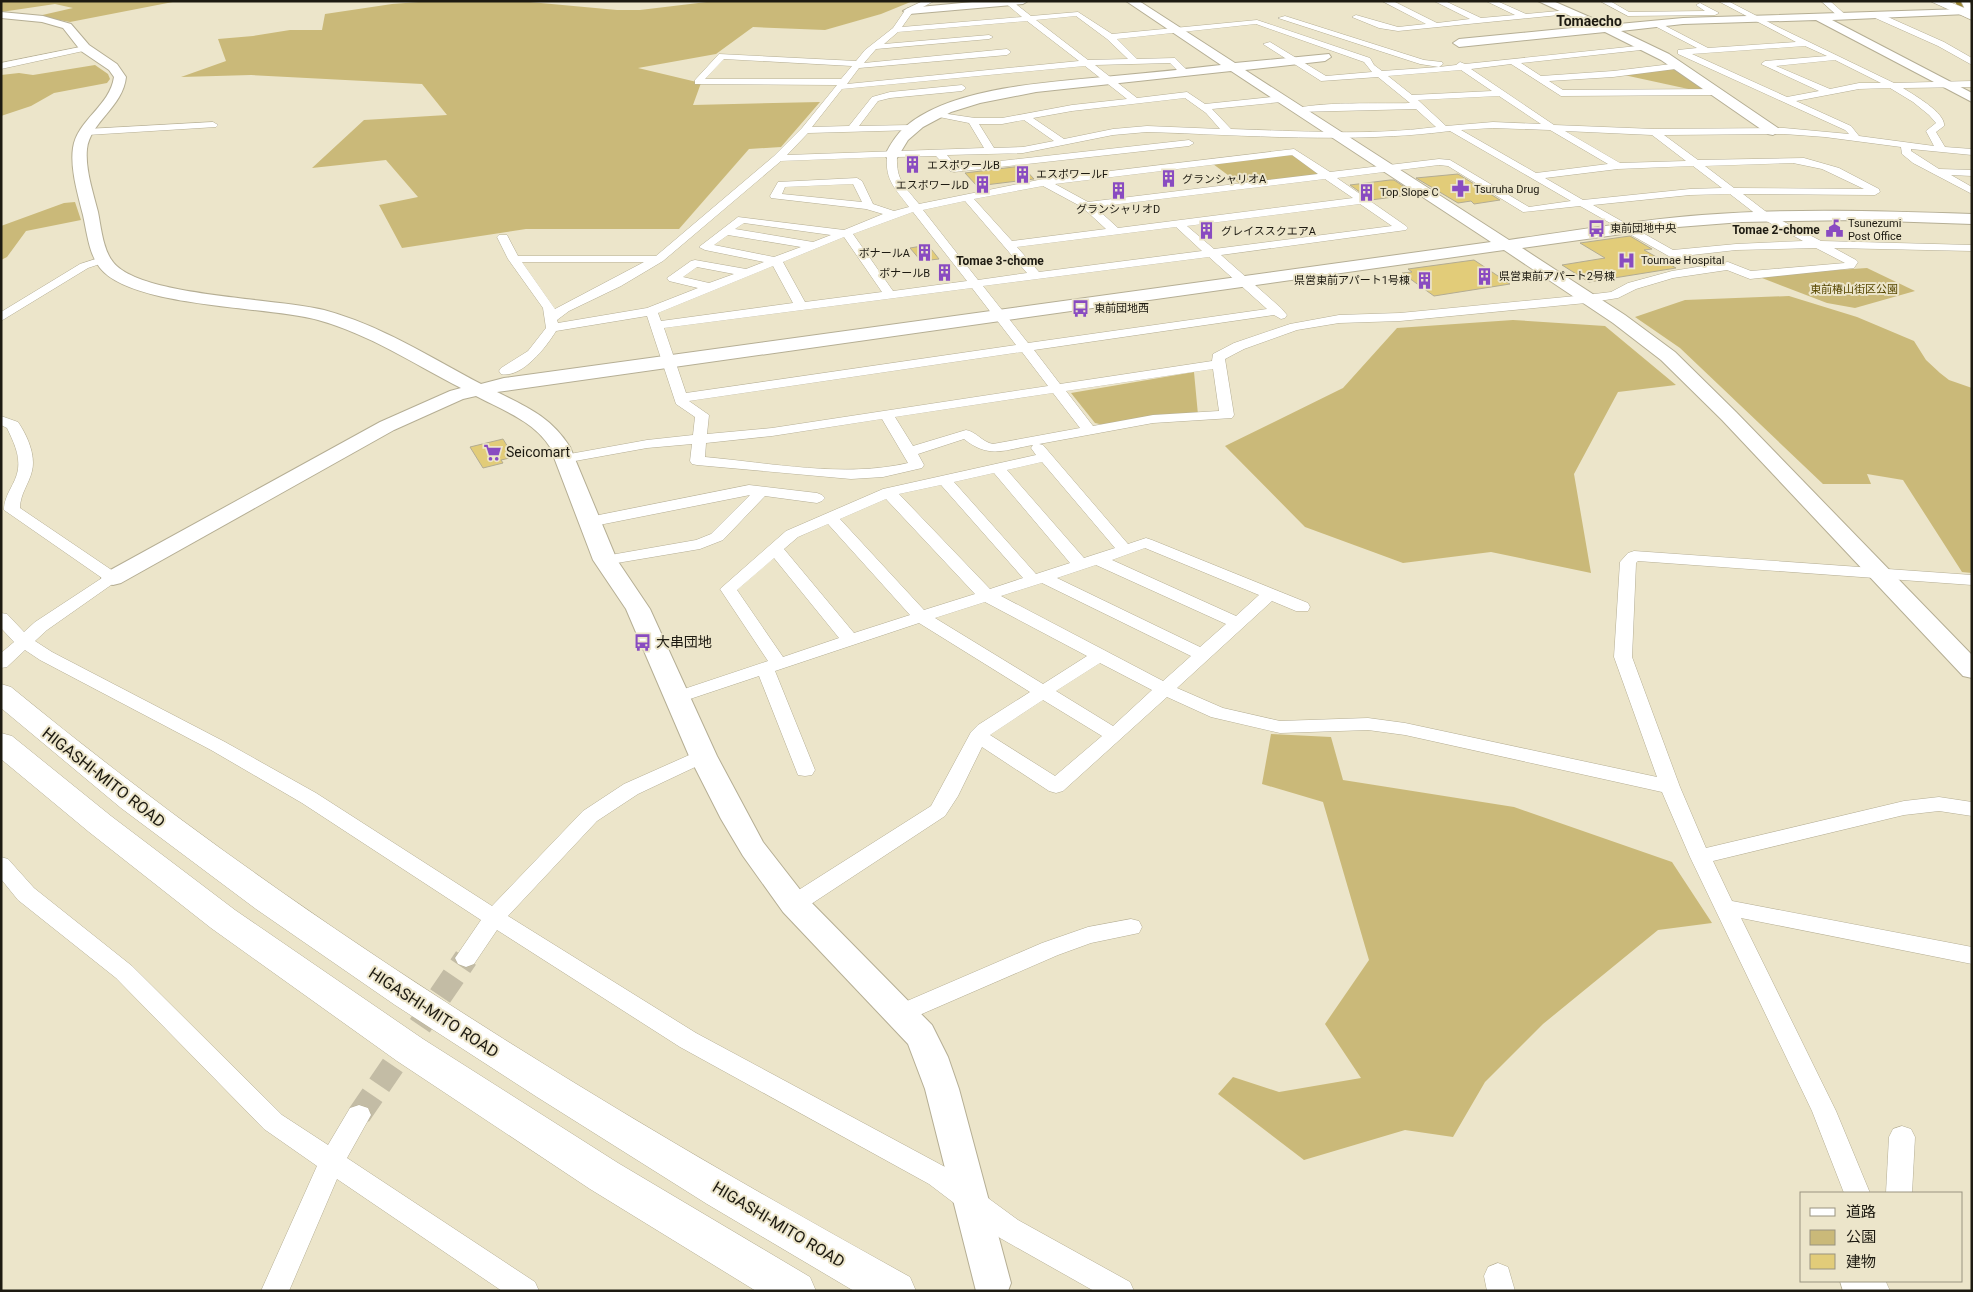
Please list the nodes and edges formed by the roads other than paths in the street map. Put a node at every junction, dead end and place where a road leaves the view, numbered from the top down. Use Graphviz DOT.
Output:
graph roads {
  1 [pos="930,1"];
  2 [pos="1023,1"];
  3 [pos="1131,1"];
  4 [pos="1386,1"];
  5 [pos="1438,1"];
  6 [pos="1490,1"];
  7 [pos="1543,1"];
  8 [pos="1604,1"];
  9 [pos="1825,1"];
  10 [pos="1936,1"];
  11 [pos="1008,2"];
  12 [pos="1724,3"];
  13 [pos="1700,5"];
  14 [pos="1794,5"];
  15 [pos="1675,6"];
  16 [pos="909,11"];
  17 [pos="1569,12"];
  18 [pos="1969,12"];
  19 [pos="1,15"];
  20 [pos="1876,15"];
  21 [pos="1524,16"];
  22 [pos="1843,16"];
  23 [pos="1356,17"];
  24 [pos="1817,17"];
  25 [pos="1029,18"];
  26 [pos="1191,18"];
  27 [pos="1282,18"];
  28 [pos="1753,19"];
  29 [pos="1480,21"];
  30 [pos="973,23"];
  31 [pos="1653,23"];
  32 [pos="1435,25"];
  33 [pos="1382,26"];
  34 [pos="1207,28"];
  35 [pos="1605,28"];
  36 [pos="896,30"];
  37 [pos="1364,30"];
  38 [pos="1178,31"];
  39 [pos="1355,32"];
  40 [pos="1337,35"];
  41 [pos="989,37"];
  42 [pos="1110,37"];
  43 [pos="1309,40"];
  44 [pos="1459,43"];
  45 [pos="1805,44"];
  46 [pos="876,47"];
  47 [pos="1647,47"];
  48 [pos="85,48"];
  49 [pos="1707,50"];
  50 [pos="1325,57"];
  51 [pos="1835,58"];
  52 [pos="1016,60"];
  53 [pos="1135,61"];
  54 [pos="1293,61"];
  55 [pos="1451,61"];
  56 [pos="1513,62"];
  57 [pos="1972,62"];
  58 [pos="1087,63"];
  59 [pos="857,65"];
  60 [pos="1,66"];
  61 [pos="1680,66"];
  62 [pos="1232,67"];
  63 [pos="1464,67"];
  64 [pos="1184,72"];
  65 [pos="1613,74"];
  66 [pos="1380,75"];
  67 [pos="947,76"];
  68 [pos="1540,79"];
  69 [pos="1109,80"];
  70 [pos="1972,84"];
  71 [pos="842,85"];
  72 [pos="1890,86"];
  73 [pos="1949,86"];
  74 [pos="962,88"];
  75 [pos="1685,92"];
  76 [pos="1716,92"];
  77 [pos="1829,92"];
  78 [pos="1500,93"];
  79 [pos="988,97"];
  80 [pos="1410,98"];
  81 [pos="1972,98"];
  82 [pos="1281,99"];
  83 [pos="1786,100"];
  84 [pos="1135,101"];
  85 [pos="1419,106"];
  86 [pos="1204,107"];
  87 [pos="1300,110"];
  88 [pos="937,114"];
  89 [pos="1027,118"];
  90 [pos="975,121"];
  91 [pos="213,125"];
  92 [pos="1551,127"];
  93 [pos="853,128"];
  94 [pos="912,128"];
  95 [pos="1447,128"];
  96 [pos="1172,129"];
  97 [pos="806,130"];
  98 [pos="1228,131"];
  99 [pos="1773,131"];
  100 [pos="87,132"];
  101 [pos="1654,132"];
  102 [pos="1339,136"];
  103 [pos="1857,138"];
  104 [pos="1063,143"];
  105 [pos="1189,143"];
  106 [pos="1906,145"];
  107 [pos="1941,150"];
  108 [pos="991,152"];
  109 [pos="1972,152"];
  110 [pos="940,154"];
  111 [pos="892,156"];
  112 [pos="778,158"];
  113 [pos="1793,160"];
  114 [pos="1213,161"];
  115 [pos="1696,164"];
  116 [pos="1618,166"];
  117 [pos="1387,168"];
  118 [pos="1937,172"];
  119 [pos="1972,173"];
  120 [pos="1329,176"];
  121 [pos="1535,176"];
  122 [pos="1043,182"];
  123 [pos="1732,191"];
  124 [pos="1972,191"];
  125 [pos="967,197"];
  126 [pos="1363,200"];
  127 [pos="1582,203"];
  128 [pos="1086,205"];
  129 [pos="867,206"];
  130 [pos="916,208"];
  131 [pos="893,214"];
  132 [pos="1765,216"];
  133 [pos="1972,219"];
  134 [pos="1180,224"];
  135 [pos="1625,228"];
  136 [pos="725,231"];
  137 [pos="1116,232"];
  138 [pos="844,233"];
  139 [pos="503,237"];
  140 [pos="1505,244"];
  141 [pos="1815,244"];
  142 [pos="813,245"];
  143 [pos="1009,245"];
  144 [pos="1972,248"];
  145 [pos="1212,252"];
  146 [pos="1671,254"];
  147 [pos="659,258"];
  148 [pos="514,259"];
  149 [pos="102,260"];
  150 [pos="772,261"];
  151 [pos="1699,270"];
  152 [pos="745,272"];
  153 [pos="1036,276"];
  154 [pos="1242,280"];
  155 [pos="974,284"];
  156 [pos="710,287"];
  157 [pos="890,295"];
  158 [pos="1586,299"];
  159 [pos="801,306"];
  160 [pos="651,311"];
  161 [pos="1277,311"];
  162 [pos="998,314"];
  163 [pos="1,316"];
  164 [pos="552,323"];
  165 [pos="656,326"];
  166 [pos="1294,327"];
  167 [pos="1024,348"];
  168 [pos="668,360"];
  169 [pos="1218,364"];
  170 [pos="506,371"];
  171 [pos="1057,389"];
  172 [pos="479,390"];
  173 [pos="681,398"];
  174 [pos="886,415"];
  175 [pos="1,420"];
  176 [pos="1089,430"];
  177 [pos="699,439"];
  178 [pos="1033,441"];
  179 [pos="910,452"];
  180 [pos="1045,457"];
  181 [pos="564,459"];
  182 [pos="998,468"];
  183 [pos="944,479"];
  184 [pos="762,491"];
  185 [pos="888,492"];
  186 [pos="817,498"];
  187 [pos="830,517"];
  188 [pos="589,522"];
  189 [pos="775,548"];
  190 [pos="1125,550"];
  191 [pos="605,560"];
  192 [pos="1089,562"];
  193 [pos="1878,574"];
  194 [pos="113,578"];
  195 [pos="1038,579"];
  196 [pos="1972,580"];
  197 [pos="1270,594"];
  198 [pos="987,596"];
  199 [pos="1302,607"];
  200 [pos="921,617"];
  201 [pos="1,618"];
  202 [pos="1238,623"];
  203 [pos="850,640"];
  204 [pos="24,641"];
  205 [pos="1100,655"];
  206 [pos="1202,655"];
  207 [pos="1,663"];
  208 [pos="772,666"];
  209 [pos="1972,670"];
  210 [pos="1164,689"];
  211 [pos="1043,692"];
  212 [pos="1,693"];
  213 [pos="678,697"];
  214 [pos="1114,735"];
  215 [pos="978,736"];
  216 [pos="1,743"];
  217 [pos="704,756"];
  218 [pos="805,770"];
  219 [pos="1670,787"];
  220 [pos="1972,809"];
  221 [pos="1700,857"];
  222 [pos="1,864"];
  223 [pos="794,904"];
  224 [pos="1724,907"];
  225 [pos="494,918"];
  226 [pos="1131,926"];
  227 [pos="1972,956"];
  228 [pos="466,958"];
  229 [pos="900,1014"];
  230 [pos="360,1115"];
  231 [pos="1902,1137"];
  232 [pos="332,1161"];
  233 [pos="1858,1192"];
  234 [pos="1899,1192"];
  235 [pos="970,1200"];
  236 [pos="992,1283"];
  237 [pos="275,1291"];
  238 [pos="524,1291"];
  239 [pos="795,1291"];
  240 [pos="894,1291"];
  241 [pos="1120,1291"];
  1 -- 16 [label="street"];
  2 -- 11 [label="street"];
  3 -- 38 [label="street"];
  4 -- 32 [label="street"];
  5 -- 29 [label="street"];
  6 -- 21 [label="street"];
  7 -- 17 [label="street"];
  8 -- 13 [label="street"];
  9 -- 22 [label="street"];
  10 -- 18 [label="highway"];
  11 -- 16 [label="street"];
  11 -- 25 [label="street"];
  12 -- 13 [label="street"];
  12 -- 28 [label="street"];
  13 -- 15 [label="street"];
  14 -- 24 [label="street"];
  16 -- 36 [label="street"];
  17 -- 21 [label="street"];
  17 -- 35 [label="street"];
  18 -- 20 [label="street"];
  19 -- 48 [label="street"];
  20 -- 22 [label="street"];
  20 -- 57 [label="street"];
  21 -- 29 [label="street"];
  22 -- 24 [label="street"];
  23 -- 33 [label="street"];
  24 -- 28 [label="street"];
  24 -- 73 [label="street"];
  25 -- 30 [label="street"];
  25 -- 42 [label="street"];
  25 -- 58 [label="street"];
  26 -- 34 [label="street"];
  27 -- 40 [label="street"];
  28 -- 31 [label="street"];
  28 -- 45 [label="street"];
  29 -- 32 [label="street"];
  30 -- 36 [label="street"];
  30 -- 41 [label="street"];
  31 -- 35 [label="street"];
  31 -- 49 [label="street"];
  32 -- 33 [label="street"];
  33 -- 37 [label="street"];
  34 -- 38 [label="street"];
  34 -- 43 [label="street"];
  35 -- 44 [label="street"];
  35 -- 47 [label="street"];
  36 -- 46 [label="street"];
  38 -- 42 [label="street"];
  38 -- 62 [label="street"];
  39 -- 40 [label="street"];
  40 -- 43 [label="street"];
  40 -- 63 [label="street"];
  41 -- 46 [label="street"];
  41 -- 52 [label="street"];
  42 -- 53 [label="street"];
  43 -- 54 [label="street"];
  43 -- 66 [label="street"];
  45 -- 49 [label="street"];
  45 -- 51 [label="street"];
  46 -- 59 [label="street"];
  47 -- 56 [label="street"];
  47 -- 61 [label="street"];
  48 -- 60 [label="street"];
  48 -- 100 [label="street"];
  49 -- 83 [label="street"];
  50 -- 54 [label="street"];
  51 -- 72 [label="street"];
  51 -- 77 [label="street"];
  52 -- 58 [label="street"];
  52 -- 59 [label="street"];
  52 -- 67 [label="street"];
  53 -- 58 [label="street"];
  53 -- 64 [label="street"];
  54 -- 62 [label="street"];
  54 -- 66 [label="street"];
  55 -- 63 [label="street"];
  56 -- 63 [label="street"];
  56 -- 68 [label="street"];
  58 -- 69 [label="street"];
  59 -- 71 [label="street"];
  59 -- 71 [label="street"];
  61 -- 65 [label="street"];
  61 -- 76 [label="street"];
  62 -- 64 [label="street"];
  62 -- 82 [label="street"];
  63 -- 66 [label="street"];
  63 -- 78 [label="street"];
  64 -- 69 [label="street"];
  65 -- 68 [label="street"];
  65 -- 75 [label="street"];
  66 -- 80 [label="street"];
  67 -- 71 [label="street"];
  67 -- 74 [label="street"];
  68 -- 75 [label="street"];
  69 -- 79 [label="street"];
  69 -- 84 [label="street"];
  70 -- 73 [label="street"];
  71 -- 97 [label="street"];
  72 -- 73 [label="street"];
  72 -- 77 [label="street"];
  72 -- 107 [label="street"];
  73 -- 81 [label="street"];
  74 -- 79 [label="street"];
  74 -- 93 [label="street"];
  75 -- 76 [label="street"];
  76 -- 99 [label="street"];
  77 -- 83 [label="street"];
  78 -- 80 [label="street"];
  78 -- 92 [label="street"];
  79 -- 88 [label="street"];
  80 -- 85 [label="street"];
  82 -- 86 [label="street"];
  82 -- 87 [label="street"];
  83 -- 103 [label="street"];
  84 -- 86 [label="street"];
  84 -- 89 [label="street"];
  85 -- 87 [label="street"];
  85 -- 95 [label="street"];
  86 -- 98 [label="street"];
  87 -- 102 [label="street"];
  88 -- 90 [label="street"];
  88 -- 94 [label="street"];
  89 -- 90 [label="street"];
  89 -- 104 [label="street"];
  90 -- 108 [label="street"];
  91 -- 100 [label="street"];
  92 -- 95 [label="street"];
  92 -- 101 [label="street"];
  92 -- 116 [label="street"];
  93 -- 94 [label="street"];
  93 -- 97 [label="street"];
  94 -- 111 [label="street"];
  95 -- 102 [label="street"];
  95 -- 121 [label="street"];
  96 -- 98 [label="street"];
  96 -- 104 [label="street"];
  96 -- 105 [label="street"];
  97 -- 112 [label="street"];
  98 -- 102 [label="street"];
  99 -- 101 [label="street"];
  99 -- 103 [label="street"];
  99 -- 113 [label="street"];
  100 -- 149 [label="street"];
  101 -- 115 [label="street"];
  102 -- 117 [label="street"];
  103 -- 106 [label="street"];
  104 -- 108 [label="street"];
  105 -- 110 [label="street"];
  105 -- 114 [label="street"];
  106 -- 107 [label="street"];
  106 -- 118 [label="street"];
  107 -- 109 [label="street"];
  108 -- 110 [label="street"];
  110 -- 111 [label="street"];
  111 -- 112 [label="street"];
  111 -- 130 [label="street"];
  112 -- 147 [label="street"];
  113 -- 115 [label="street"];
  113 -- 123 [label="street"];
  114 -- 120 [label="street"];
  114 -- 122 [label="street"];
  115 -- 116 [label="street"];
  115 -- 123 [label="street"];
  116 -- 121 [label="street"];
  117 -- 120 [label="street"];
  117 -- 127 [label="street"];
  117 -- 140 [label="street"];
  118 -- 119 [label="street"];
  118 -- 124 [label="street"];
  120 -- 126 [label="street"];
  120 -- 128 [label="street"];
  121 -- 127 [label="street"];
  122 -- 125 [label="street"];
  122 -- 128 [label="street"];
  123 -- 127 [label="street"];
  123 -- 132 [label="street"];
  125 -- 130 [label="street"];
  125 -- 143 [label="street"];
  126 -- 134 [label="street"];
  126 -- 145 [label="street"];
  127 -- 135 [label="street"];
  128 -- 137 [label="street"];
  129 -- 129 [label="street"];
  129 -- 131 [label="street"];
  130 -- 131 [label="street"];
  130 -- 155 [label="street"];
  131 -- 138 [label="street"];
  132 -- 133 [label="street"];
  132 -- 135 [label="street"];
  132 -- 141 [label="street"];
  134 -- 137 [label="street"];
  134 -- 145 [label="street"];
  135 -- 140 [label="street"];
  135 -- 146 [label="street"];
  136 -- 138 [label="street"];
  136 -- 142 [label="street"];
  136 -- 150 [label="street"];
  137 -- 143 [label="street"];
  138 -- 142 [label="street"];
  138 -- 157 [label="street"];
  139 -- 148 [label="street"];
  140 -- 154 [label="street"];
  140 -- 158 [label="street"];
  141 -- 144 [label="street"];
  141 -- 146 [label="street"];
  141 -- 151 [label="street"];
  142 -- 150 [label="street"];
  143 -- 153 [label="street"];
  145 -- 153 [label="street"];
  145 -- 154 [label="street"];
  146 -- 151 [label="street"];
  147 -- 148 [label="street"];
  147 -- 164 [label="street"];
  148 -- 164 [label="street"];
  149 -- 163 [label="street"];
  149 -- 172 [label="street"];
  150 -- 152 [label="street"];
  150 -- 159 [label="street"];
  151 -- 158 [label="street"];
  152 -- 156 [label="street"];
  152 -- 156 [label="street"];
  153 -- 155 [label="street"];
  154 -- 161 [label="street"];
  154 -- 162 [label="street"];
  155 -- 157 [label="street"];
  155 -- 162 [label="street"];
  156 -- 160 [label="street"];
  157 -- 159 [label="street"];
  158 -- 166 [label="street"];
  158 -- 193 [label="street"];
  159 -- 165 [label="street"];
  160 -- 164 [label="street"];
  160 -- 165 [label="street"];
  161 -- 166 [label="street"];
  161 -- 167 [label="street"];
  162 -- 167 [label="street"];
  162 -- 168 [label="street"];
  164 -- 170 [label="street"];
  165 -- 168 [label="street"];
  166 -- 169 [label="street"];
  167 -- 171 [label="street"];
  167 -- 173 [label="street"];
  168 -- 172 [label="street"];
  168 -- 173 [label="street"];
  169 -- 171 [label="street"];
  169 -- 176 [label="street"];
  171 -- 174 [label="street"];
  171 -- 176 [label="street"];
  172 -- 181 [label="street"];
  172 -- 194 [label="street"];
  173 -- 177 [label="street"];
  174 -- 177 [label="street"];
  174 -- 179 [label="street"];
  175 -- 194 [label="street"];
  176 -- 178 [label="street"];
  177 -- 179 [label="street"];
  177 -- 181 [label="street"];
  178 -- 179 [label="street"];
  178 -- 180 [label="street"];
  180 -- 182 [label="street"];
  180 -- 190 [label="street"];
  181 -- 188 [label="street"];
  182 -- 183 [label="street"];
  182 -- 192 [label="street"];
  183 -- 185 [label="street"];
  183 -- 195 [label="street"];
  184 -- 186 [label="street"];
  184 -- 188 [label="street"];
  184 -- 191 [label="street"];
  185 -- 187 [label="street"];
  185 -- 198 [label="street"];
  187 -- 189 [label="street"];
  187 -- 200 [label="street"];
  188 -- 191 [label="street"];
  189 -- 203 [label="street"];
  189 -- 208 [label="street"];
  190 -- 192 [label="street"];
  190 -- 197 [label="street"];
  191 -- 213 [label="street"];
  192 -- 195 [label="street"];
  192 -- 202 [label="street"];
  193 -- 196 [label="street"];
  193 -- 209 [label="street"];
  193 -- 219 [label="street"];
  194 -- 204 [label="street"];
  195 -- 198 [label="street"];
  195 -- 206 [label="street"];
  197 -- 199 [label="street"];
  197 -- 202 [label="street"];
  198 -- 200 [label="street"];
  198 -- 205 [label="street"];
  200 -- 203 [label="street"];
  200 -- 211 [label="street"];
  201 -- 204 [label="street"];
  202 -- 206 [label="street"];
  203 -- 208 [label="street"];
  204 -- 207 [label="street"];
  204 -- 225 [label="street"];
  205 -- 210 [label="street"];
  205 -- 211 [label="street"];
  206 -- 210 [label="street"];
  208 -- 213 [label="street"];
  208 -- 218 [label="street"];
  210 -- 214 [label="street"];
  210 -- 219 [label="street"];
  211 -- 214 [label="street"];
  211 -- 215 [label="street"];
  212 -- 240 [label="highway, HIGASHI-MITO ROAD"];
  213 -- 217 [label="street"];
  214 -- 215 [label="street"];
  215 -- 223 [label="street"];
  216 -- 239 [label="highway"];
  217 -- 223 [label="street"];
  217 -- 225 [label="street"];
  219 -- 221 [label="street"];
  220 -- 221 [label="street"];
  221 -- 224 [label="street"];
  222 -- 232 [label="street"];
  223 -- 229 [label="street"];
  224 -- 227 [label="street"];
  224 -- 233 [label="street"];
  225 -- 228 [label="street"];
  225 -- 235 [label="street"];
  226 -- 229 [label="street"];
  229 -- 235 [label="street"];
  230 -- 232 [label="street"];
  231 -- 234 [label="street"];
  232 -- 237 [label="street"];
  232 -- 238 [label="street"];
  235 -- 236 [label="street"];
  235 -- 241 [label="street"];
}
